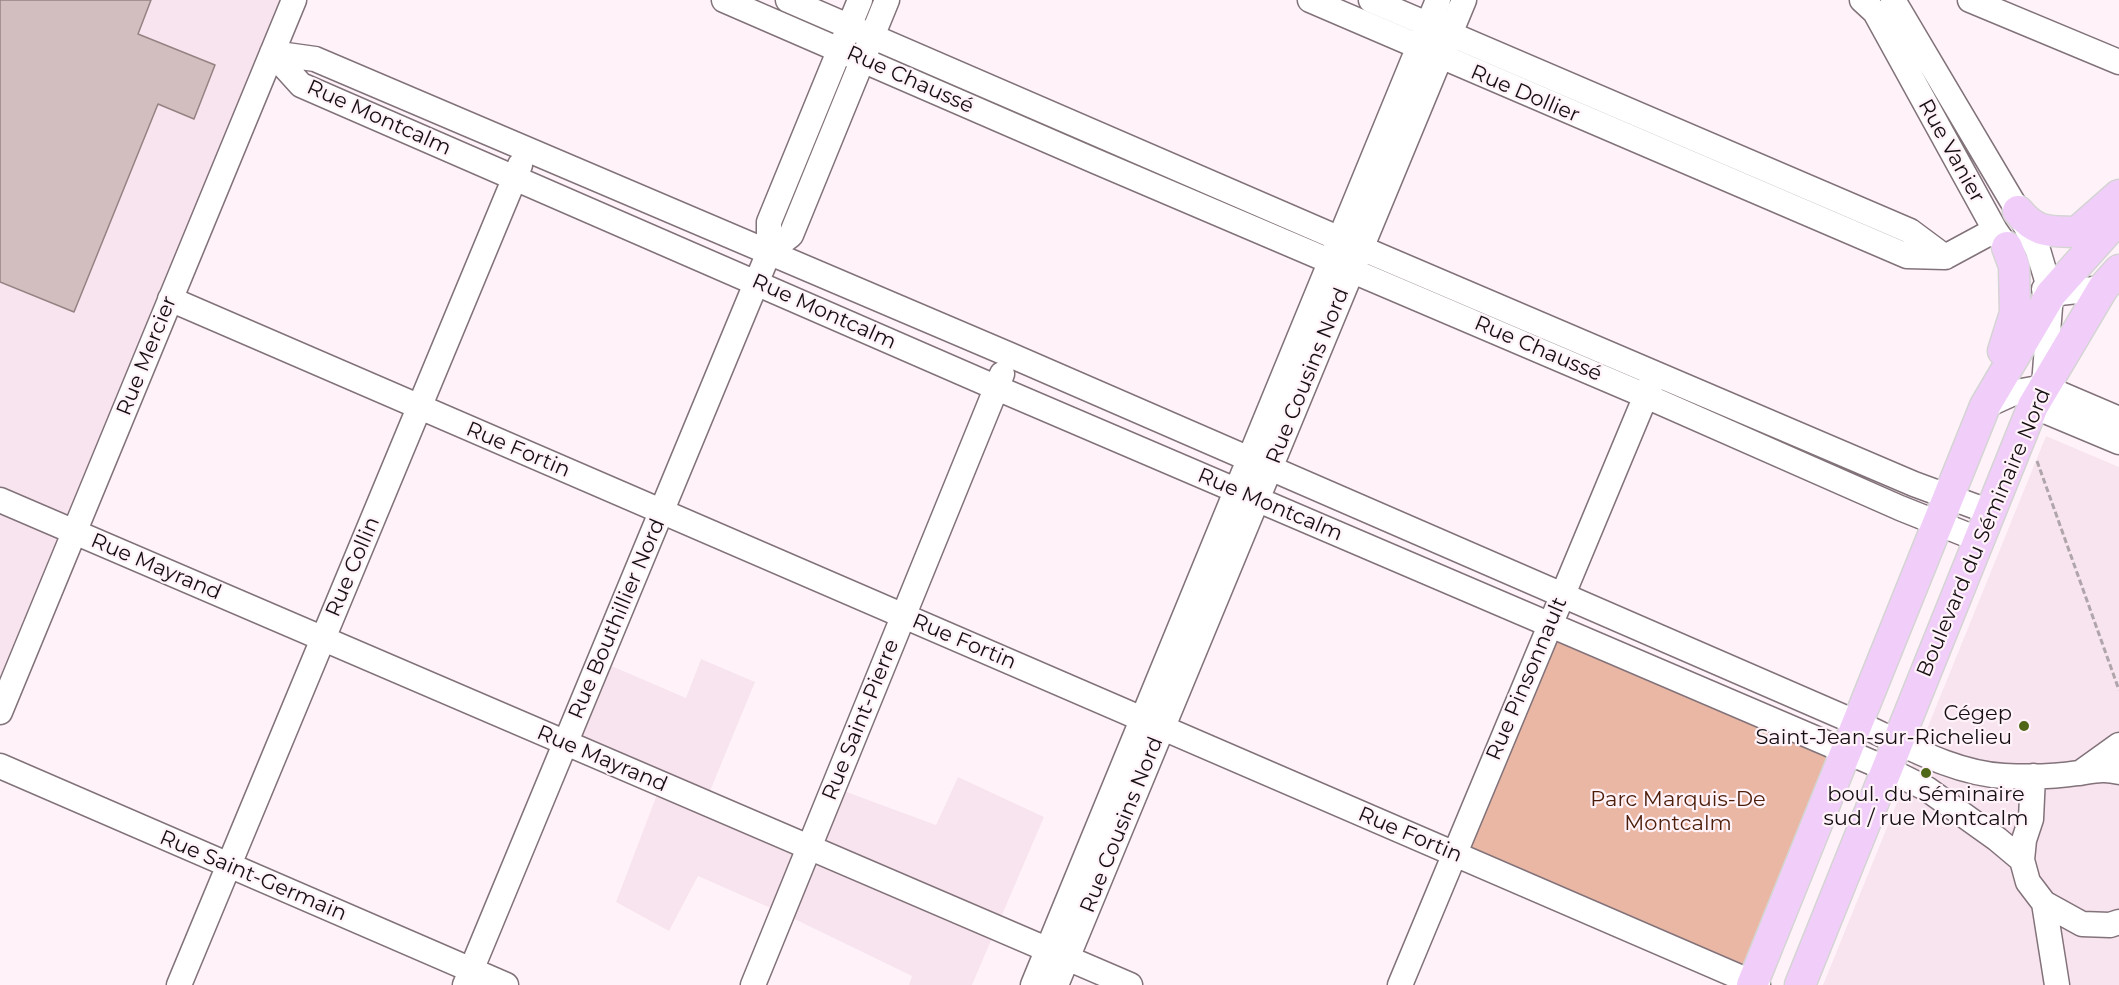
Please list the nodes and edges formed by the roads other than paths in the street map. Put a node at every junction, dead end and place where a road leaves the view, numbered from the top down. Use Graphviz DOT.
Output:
graph roads {
  1 [pos="294,0"];
  2 [pos="724,0"];
  3 [pos="788,0"];
  4 [pos="860,0"];
  5 [pos="887,0"];
  6 [pos="1310,0"];
  7 [pos="1371,0"];
  8 [pos="1438,0"];
  9 [pos="1464,0"];
  10 [pos="1862,0"];
  11 [pos="1893,0"];
  12 [pos="1970,0"];
  13 [pos="1428,24"];
  14 [pos="849,26"];
  15 [pos="1450,34"];
  16 [pos="872,36"];
  17 [pos="1418,47"];
  18 [pos="841,50"];
  19 [pos="272,53"];
  20 [pos="1440,57"];
  21 [pos="864,60"];
  22 [pos="2119,62"];
  23 [pos="1106,136"];
  24 [pos="526,148"];
  25 [pos="1095,161"];
  26 [pos="1750,162"];
  27 [pos="514,178"];
  28 [pos="1741,186"];
  29 [pos="2119,195"];
  30 [pos="2018,211"];
  31 [pos="2119,218"];
  32 [pos="2001,239"];
  33 [pos="769,252"];
  34 [pos="1346,254"];
  35 [pos="1945,257"];
  36 [pos="2111,279"];
  37 [pos="757,282"];
  38 [pos="2051,294"];
  39 [pos="170,300"];
  40 [pos="1010,356"];
  41 [pos="1655,373"];
  42 [pos="997,387"];
  43 [pos="1646,396"];
  44 [pos="2039,397"];
  45 [pos="1985,406"];
  46 [pos="419,407"];
  47 [pos="2119,419"];
  48 [pos="2119,442"];
  49 [pos="1259,465"];
  50 [pos="1247,495"];
  51 [pos="0,500"];
  52 [pos="1944,510"];
  53 [pos="662,512"];
  54 [pos="1990,512"];
  55 [pos="74,532"];
  56 [pos="1980,540"];
  57 [pos="1562,596"];
  58 [pos="903,616"];
  59 [pos="1550,626"];
  60 [pos="323,639"];
  61 [pos="0,712"];
  62 [pos="1857,723"];
  63 [pos="1152,724"];
  64 [pos="1898,741"];
  65 [pos="566,743"];
  66 [pos="2119,745"];
  67 [pos="1846,751"];
  68 [pos="0,766"];
  69 [pos="1887,769"];
  70 [pos="2119,772"];
  71 [pos="2080,773"];
  72 [pos="2033,776"];
  73 [pos="809,847"];
  74 [pos="1454,854"];
  75 [pos="2022,860"];
  76 [pos="229,865"];
  77 [pos="2044,903"];
  78 [pos="2119,922"];
  79 [pos="1058,954"];
  80 [pos="468,977"];
  81 [pos="1754,984"];
  82 [pos="179,985"];
  83 [pos="506,985"];
  84 [pos="753,985"];
  85 [pos="1033,985"];
  86 [pos="1056,985"];
  87 [pos="1130,985"];
  88 [pos="1400,985"];
  89 [pos="1800,985"];
  90 [pos="2057,985"];
  1 -- 19 [label="street, Rue Mercier"];
  2 -- 18 [label="street, Rue Chaussé"];
  3 -- 14 [label="street, Rue Chaussé"];
  4 -- 14 [label="street, Rue Bouthillier Nord"];
  5 -- 16 [label="street, Rue Bouthillier Nord"];
  6 -- 17 [label="street, Rue Dollier"];
  7 -- 13 [label="street, Rue Dollier"];
  8 -- 13 [label="street, Rue Cousins Nord"];
  9 -- 15 [label="street, Rue Cousins Nord"];
  10 -- 32 [label="street, Rue Vanier"];
  11 -- 30 [label="street, Rue Vanier"];
  12 -- 22 [label="street"];
  13 -- 15 [label="street, Rue Dollier"];
  13 -- 17 [label="street, Rue Cousins Nord"];
  14 -- 16 [label="street, Rue Chaussé"];
  14 -- 18 [label="street, Rue Bouthillier Nord"];
  15 -- 20 [label="street, Rue Cousins Nord"];
  15 -- 26 [label="street, Rue Dollier"];
  16 -- 21 [label="street, Rue Bouthillier Nord"];
  16 -- 23 [label="street, Rue Chaussé"];
  17 -- 20 [label="street, Rue Dollier"];
  17 -- 34 [label="street, Rue Cousins Nord"];
  18 -- 21 [label="street, Rue Chaussé"];
  18 -- 33 [label="street, Rue Bouthillier Nord"];
  19 -- 24 [label="street, Rue Montcalm"];
  19 -- 27 [label="street, Rue Montcalm"];
  19 -- 39 [label="street, Rue Mercier"];
  20 -- 28 [label="street, Rue Dollier"];
  20 -- 34 [label="street, Rue Cousins Nord"];
  21 -- 25 [label="street, Rue Chaussé"];
  21 -- 33 [label="street, Rue Bouthillier Nord"];
  23 -- 25 [label="street"];
  23 -- 34 [label="street, Rue Chaussé"];
  24 -- 27 [label="street, Rue Collin"];
  24 -- 33 [label="street, Rue Montcalm"];
  25 -- 34 [label="street, Rue Chaussé"];
  26 -- 28 [label="street"];
  26 -- 35 [label="street, Rue Dollier"];
  27 -- 37 [label="street, Rue Montcalm"];
  27 -- 46 [label="street, Rue Collin"];
  28 -- 35 [label="street, Rue Dollier"];
  29 -- 30 [label="main road"];
  30 -- 38 [label="street, Rue Vanier"];
  31 -- 38 [label="main road, Boulevard du Séminaire Nord"];
  32 -- 35 [label="street, Rue Dollier"];
  32 -- 38 [label="street, Rue Vanier"];
  32 -- 45 [label="main road"];
  33 -- 37 [label="street, Rue Bouthillier Nord"];
  33 -- 40 [label="street, Rue Montcalm"];
  34 -- 41 [label="street, Rue Chaussé"];
  34 -- 43 [label="street, Rue Chaussé"];
  34 -- 49 [label="street, Rue Cousins Nord"];
  36 -- 38 [label="street"];
  36 -- 44 [label="main road, Boulevard du Séminaire Nord"];
  37 -- 42 [label="street, Rue Montcalm"];
  37 -- 53 [label="street, Rue Bouthillier Nord"];
  38 -- 44 [label="street, Rue Vanier"];
  38 -- 45 [label="main road, Boulevard du Séminaire Nord"];
  39 -- 46 [label="street, Rue Fortin"];
  39 -- 55 [label="street, Rue Mercier"];
  40 -- 42 [label="street, Rue Saint-Pierre"];
  40 -- 49 [label="street, Rue Montcalm"];
  41 -- 43 [label="street, Rue Pinsonnault"];
  41 -- 52 [label="street, Rue Chaussé"];
  42 -- 50 [label="street, Rue Montcalm"];
  42 -- 58 [label="street, Rue Saint-Pierre"];
  43 -- 52 [label="street, Rue Chaussé"];
  43 -- 57 [label="street, Rue Pinsonnault"];
  44 -- 45 [label="street"];
  44 -- 47 [label="street"];
  44 -- 48 [label="street"];
  44 -- 54 [label="main road, Boulevard du Séminaire Nord"];
  45 -- 52 [label="main road, Boulevard du Séminaire Nord"];
  46 -- 53 [label="street, Rue Fortin"];
  46 -- 60 [label="street, Rue Collin"];
  49 -- 50 [label="street, Rue Cousins Nord"];
  49 -- 57 [label="street, Rue Montcalm"];
  50 -- 59 [label="street, Rue Montcalm"];
  50 -- 63 [label="street, Rue Cousins Nord"];
  51 -- 55 [label="street, Rue Mayrand"];
  52 -- 54 [label="street, Rue Chaussé"];
  52 -- 56 [label="street, Rue Chaussé"];
  52 -- 62 [label="main road, Boulevard du Séminaire Nord"];
  53 -- 58 [label="street, Rue Fortin"];
  53 -- 65 [label="street, Rue Bouthillier Nord"];
  54 -- 56 [label="main road, Boulevard du Séminaire Nord"];
  55 -- 60 [label="street, Rue Mayrand"];
  55 -- 61 [label="street, Rue Mercier"];
  56 -- 64 [label="main road, Boulevard du Séminaire Nord"];
  57 -- 59 [label="street, Rue Pinsonnault"];
  57 -- 62 [label="street, Rue Montcalm"];
  58 -- 63 [label="street, Rue Fortin"];
  58 -- 73 [label="street, Rue Saint-Pierre"];
  59 -- 67 [label="street, Rue Montcalm"];
  59 -- 74 [label="street, Rue Pinsonnault"];
  60 -- 65 [label="street, Rue Mayrand"];
  60 -- 76 [label="street, Rue Collin"];
  62 -- 64 [label="street, Rue Montcalm"];
  62 -- 67 [label="main road, Boulevard du Séminaire Nord"];
  63 -- 74 [label="street, Rue Fortin"];
  63 -- 79 [label="street, Rue Cousins Nord"];
  64 -- 69 [label="main road, Boulevard du Séminaire Nord"];
  64 -- 72 [label="street, Rue Montcalm"];
  65 -- 73 [label="street, Rue Mayrand"];
  65 -- 80 [label="street, Rue Bouthillier Nord"];
  66 -- 71 [label="street"];
  67 -- 69 [label="street, Rue Montcalm"];
  67 -- 81 [label="main road, Boulevard du Séminaire Nord"];
  68 -- 76 [label="street, Rue Saint-Germain"];
  69 -- 75 [label="street, Rue Montcalm"];
  69 -- 89 [label="main road, Boulevard du Séminaire Nord"];
  70 -- 71 [label="street, Rue Montcalm"];
  71 -- 72 [label="street, Rue Montcalm"];
  72 -- 75 [label="street"];
  73 -- 79 [label="street, Rue Mayrand"];
  73 -- 84 [label="street, Rue Saint-Pierre"];
  74 -- 81 [label="street, Rue Fortin"];
  74 -- 88 [label="street, Rue Pinsonnault"];
  75 -- 77 [label="street"];
  76 -- 80 [label="street, Rue Saint-Germain"];
  76 -- 82 [label="street, Rue Collin"];
  77 -- 78 [label="street"];
  77 -- 90 [label="street"];
  79 -- 85 [label="street, Rue Cousins Nord"];
  79 -- 86 [label="street, Rue Cousins Nord"];
  79 -- 87 [label="street, Rue Mayrand"];
  80 -- 83 [label="street, Rue Saint-Germain"];
}
